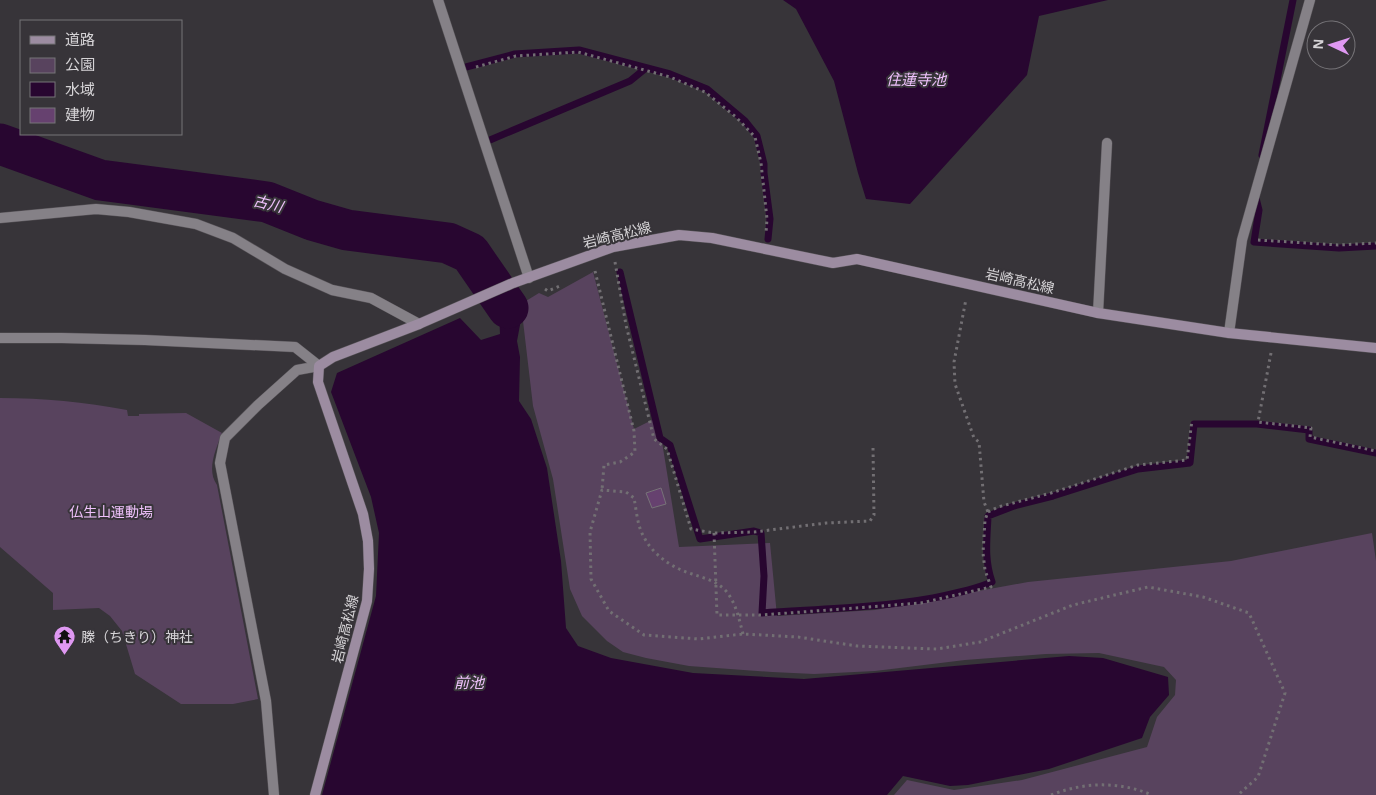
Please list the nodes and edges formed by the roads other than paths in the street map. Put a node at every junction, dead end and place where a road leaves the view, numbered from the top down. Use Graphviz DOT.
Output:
graph roads {
  1 [pos="438,0"];
  2 [pos="1310,0"];
  3 [pos="1107,143"];
  4 [pos="0,218"];
  5 [pos="529,278"];
  6 [pos="1098,314"];
  7 [pos="419,324"];
  8 [pos="1229,334"];
  9 [pos="0,338"];
  10 [pos="1376,348"];
  11 [pos="319,366"];
  12 [pos="274,795"];
  13 [pos="315,795"];
  1 -- 5 [label="street"];
  2 -- 8 [label="street"];
  3 -- 6 [label="street"];
  4 -- 7 [label="street"];
  5 -- 6 [label="main road, 岩崎高松線"];
  5 -- 7 [label="main road, 岩崎高松線"];
  6 -- 8 [label="main road, 岩崎高松線"];
  7 -- 11 [label="main road, 岩崎高松線"];
  8 -- 10 [label="main road, 岩崎高松線"];
  9 -- 11 [label="street"];
  11 -- 12 [label="street"];
  11 -- 13 [label="main road, 岩崎高松線"];
}
